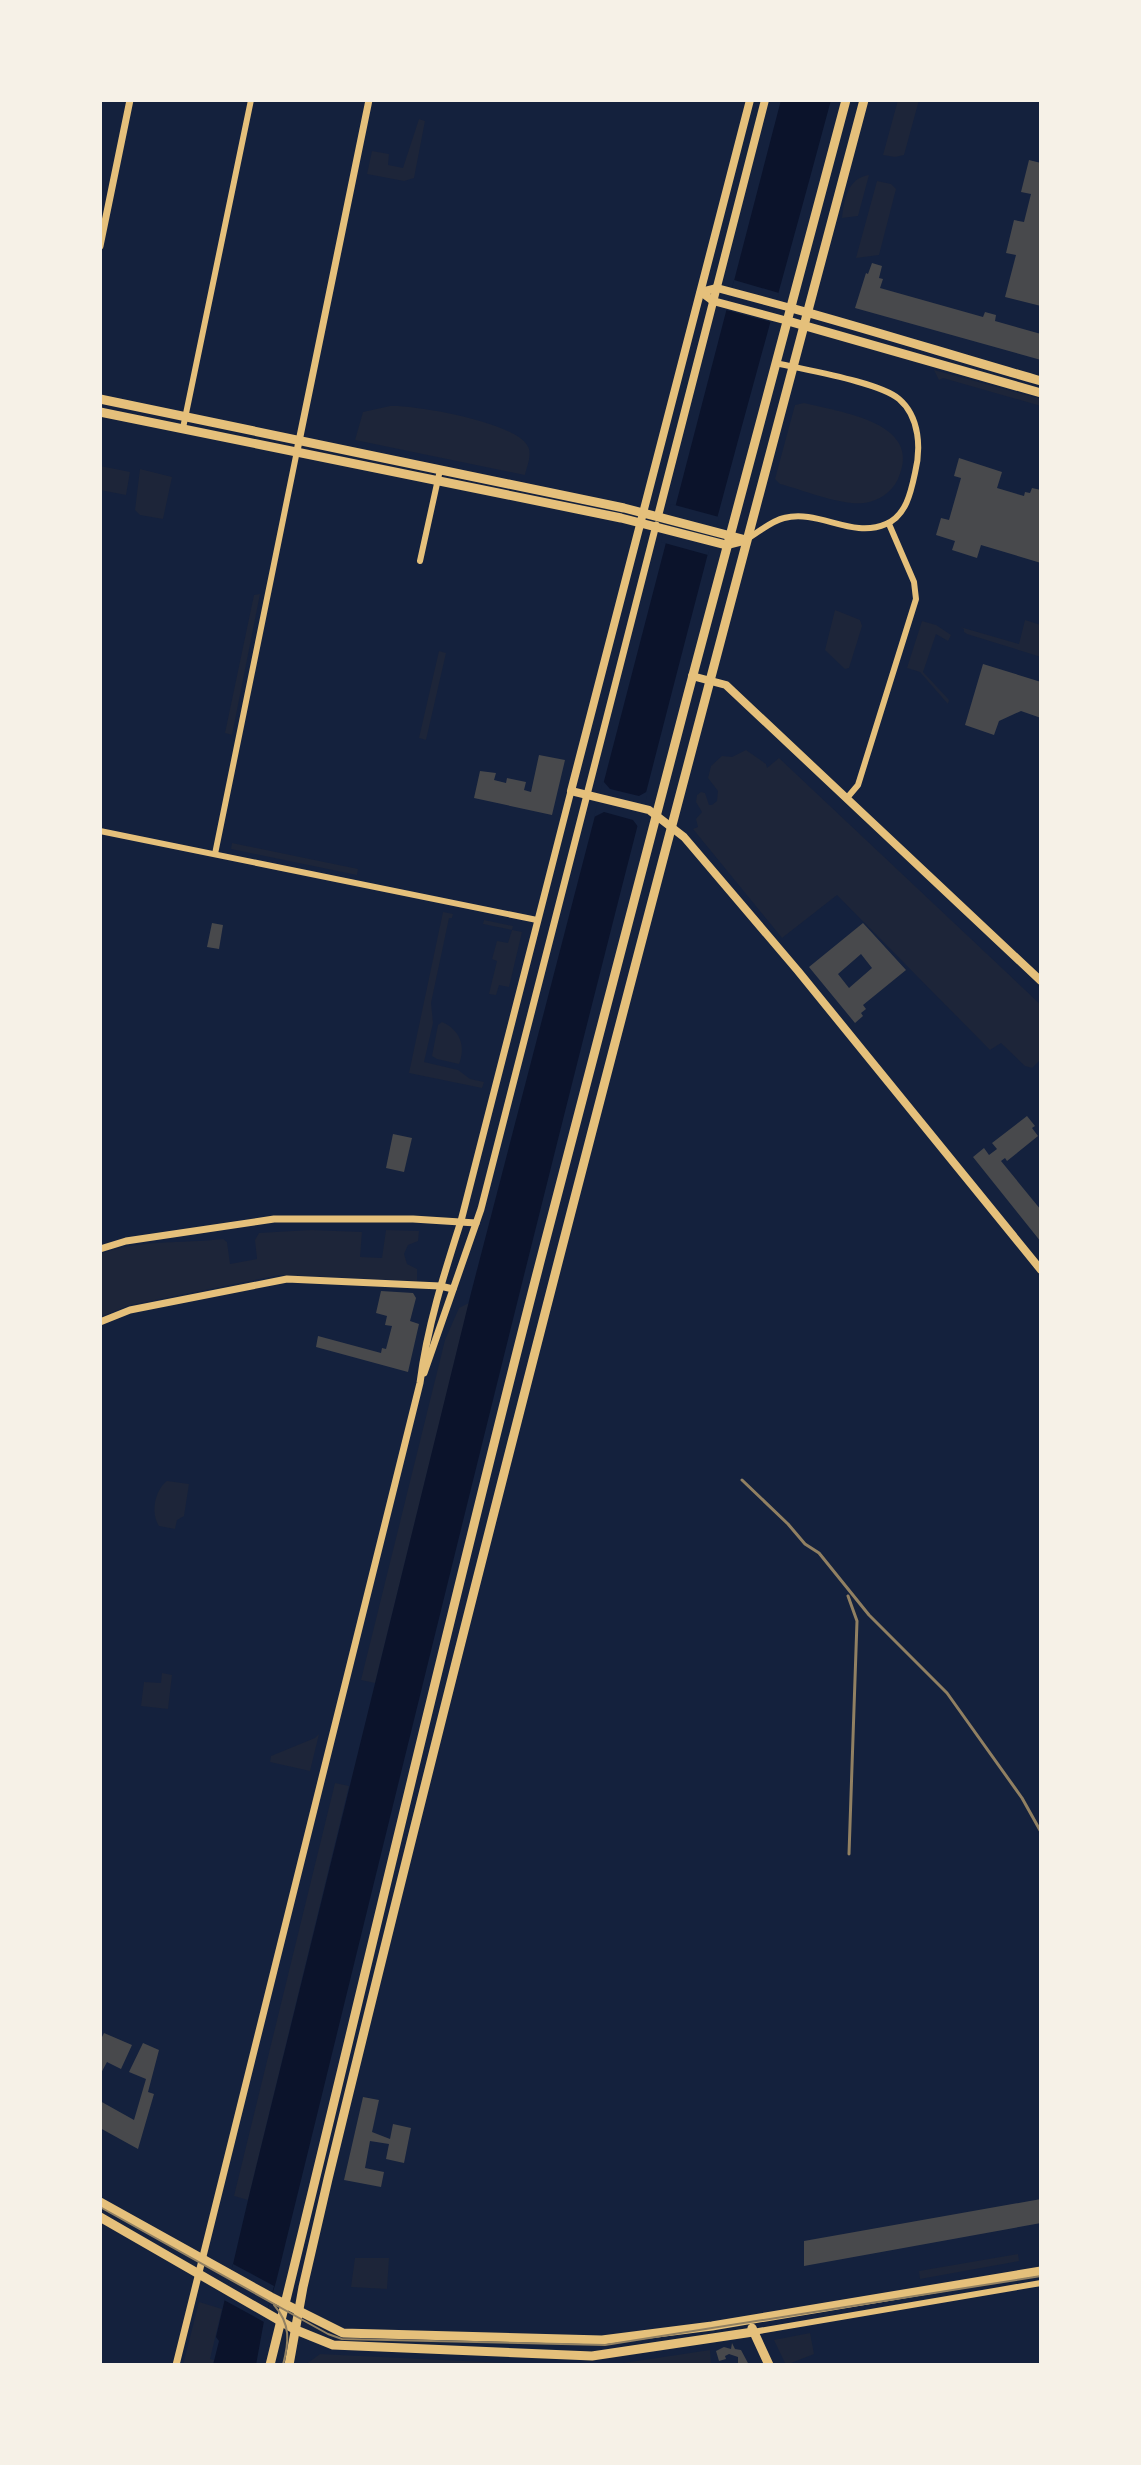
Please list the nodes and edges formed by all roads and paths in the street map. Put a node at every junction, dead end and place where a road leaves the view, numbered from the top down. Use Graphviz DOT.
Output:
graph roads {
  1 [pos="130,100"];
  2 [pos="251,100"];
  3 [pos="369,100"];
  4 [pos="750,100"];
  5 [pos="765,100"];
  6 [pos="846,100"];
  7 [pos="864,100"];
  8 [pos="100,246"];
  9 [pos="717,288"];
  10 [pos="701,292"];
  11 [pos="713,301"];
  12 [pos="791,308"];
  13 [pos="808,313"];
  14 [pos="788,321"];
  15 [pos="805,327"];
  16 [pos="776,363"];
  17 [pos="794,368"];
  18 [pos="1041,381"];
  19 [pos="1041,393"];
  20 [pos="100,399"];
  21 [pos="100,412"];
  22 [pos="184,422"];
  23 [pos="298,446"];
  24 [pos="440,470"];
  25 [pos="438,481"];
  26 [pos="644,513"];
  27 [pos="663,517"];
  28 [pos="641,523"];
  29 [pos="889,524"];
  30 [pos="660,528"];
  31 [pos="730,534"];
  32 [pos="746,540"];
  33 [pos="726,545"];
  34 [pos="420,561"];
  35 [pos="692,676"];
  36 [pos="709,680"];
  37 [pos="571,791"];
  38 [pos="586,794"];
  39 [pos="847,798"];
  40 [pos="657,814"];
  41 [pos="671,826"];
  42 [pos="100,831"];
  43 [pos="215,854"];
  44 [pos="537,920"];
  45 [pos="1041,981"];
  46 [pos="461,1221"];
  47 [pos="476,1223"];
  48 [pos="100,1249"];
  49 [pos="1041,1270"];
  50 [pos="440,1286"];
  51 [pos="453,1289"];
  52 [pos="100,1322"];
  53 [pos="420,1383"];
  54 [pos="100,2202"];
  55 [pos="100,2217"];
  56 [pos="203,2260"];
  57 [pos="1041,2271"];
  58 [pos="199,2273"];
  59 [pos="1041,2283"];
  60 [pos="284,2304"];
  61 [pos="299,2312"];
  62 [pos="280,2320"];
  63 [pos="751,2320"];
  64 [pos="296,2330"];
  65 [pos="753,2332"];
  66 [pos="176,2365"];
  67 [pos="270,2365"];
  68 [pos="289,2365"];
  69 [pos="769,2365"];
  1 -- 8 [label="street"];
  2 -- 22 [label="street"];
  3 -- 23 [label="street"];
  4 -- 10 [label="main road"];
  5 -- 9 [label="main road"];
  6 -- 12 [label="main road"];
  7 -- 13 [label="main road"];
  9 -- 10 [label="main road"];
  9 -- 11 [label="main road"];
  9 -- 12 [label="main road"];
  10 -- 11 [label="main road"];
  10 -- 26 [label="main road"];
  11 -- 14 [label="main road"];
  11 -- 27 [label="main road"];
  12 -- 13 [label="main road"];
  12 -- 14 [label="main road"];
  13 -- 15 [label="main road"];
  13 -- 18 [label="main road"];
  14 -- 15 [label="main road"];
  14 -- 16 [label="main road"];
  15 -- 17 [label="main road"];
  15 -- 19 [label="main road"];
  16 -- 17 [label="street"];
  16 -- 31 [label="main road"];
  17 -- 29 [label="street"];
  17 -- 32 [label="main road"];
  20 -- 22 [label="main road"];
  21 -- 22 [label="main road"];
  22 -- 23 [label="main road"];
  23 -- 24 [label="main road"];
  23 -- 25 [label="main road"];
  23 -- 43 [label="street"];
  24 -- 25 [label="street"];
  24 -- 26 [label="main road"];
  25 -- 28 [label="main road"];
  25 -- 34 [label="street"];
  26 -- 27 [label="main road"];
  26 -- 28 [label="main road"];
  27 -- 30 [label="street"];
  27 -- 31 [label="main road"];
  28 -- 30 [label="main road"];
  28 -- 37 [label="main road"];
  29 -- 32 [label="street"];
  29 -- 39 [label="street"];
  30 -- 33 [label="main road"];
  30 -- 38 [label="street"];
  31 -- 32 [label="main road"];
  31 -- 33 [label="main road"];
  32 -- 33 [label="main road"];
  32 -- 36 [label="main road"];
  33 -- 35 [label="main road"];
  35 -- 36 [label="main road"];
  35 -- 40 [label="main road"];
  36 -- 39 [label="main road"];
  36 -- 41 [label="main road"];
  37 -- 38 [label="main road"];
  37 -- 44 [label="street"];
  38 -- 40 [label="main road"];
  38 -- 47 [label="street"];
  39 -- 45 [label="main road"];
  40 -- 41 [label="main road"];
  40 -- 60 [label="main road"];
  41 -- 49 [label="main road"];
  41 -- 61 [label="main road"];
  42 -- 43 [label="street"];
  43 -- 44 [label="street"];
  44 -- 46 [label="street"];
  46 -- 47 [label="street"];
  46 -- 48 [label="street"];
  46 -- 50 [label="street"];
  47 -- 51 [label="street"];
  50 -- 51 [label="street"];
  50 -- 52 [label="street"];
  50 -- 53 [label="street"];
  51 -- 53 [label="street"];
  53 -- 56 [label="street"];
  54 -- 56 [label="main road"];
  55 -- 58 [label="main road"];
  56 -- 58 [label="street"];
  56 -- 60 [label="main road"];
  57 -- 63 [label="main road"];
  58 -- 62 [label="main road"];
  58 -- 66 [label="street"];
  59 -- 65 [label="street"];
  60 -- 61 [label="main road"];
  60 -- 62 [label="main road"];
  61 -- 63 [label="main road"];
  61 -- 64 [label="main road"];
  62 -- 64 [label="main road"];
  62 -- 67 [label="main road"];
  63 -- 65 [label="main road"];
  64 -- 65 [label="main road"];
  64 -- 68 [label="main road"];
  65 -- 69 [label="main road"];
}
